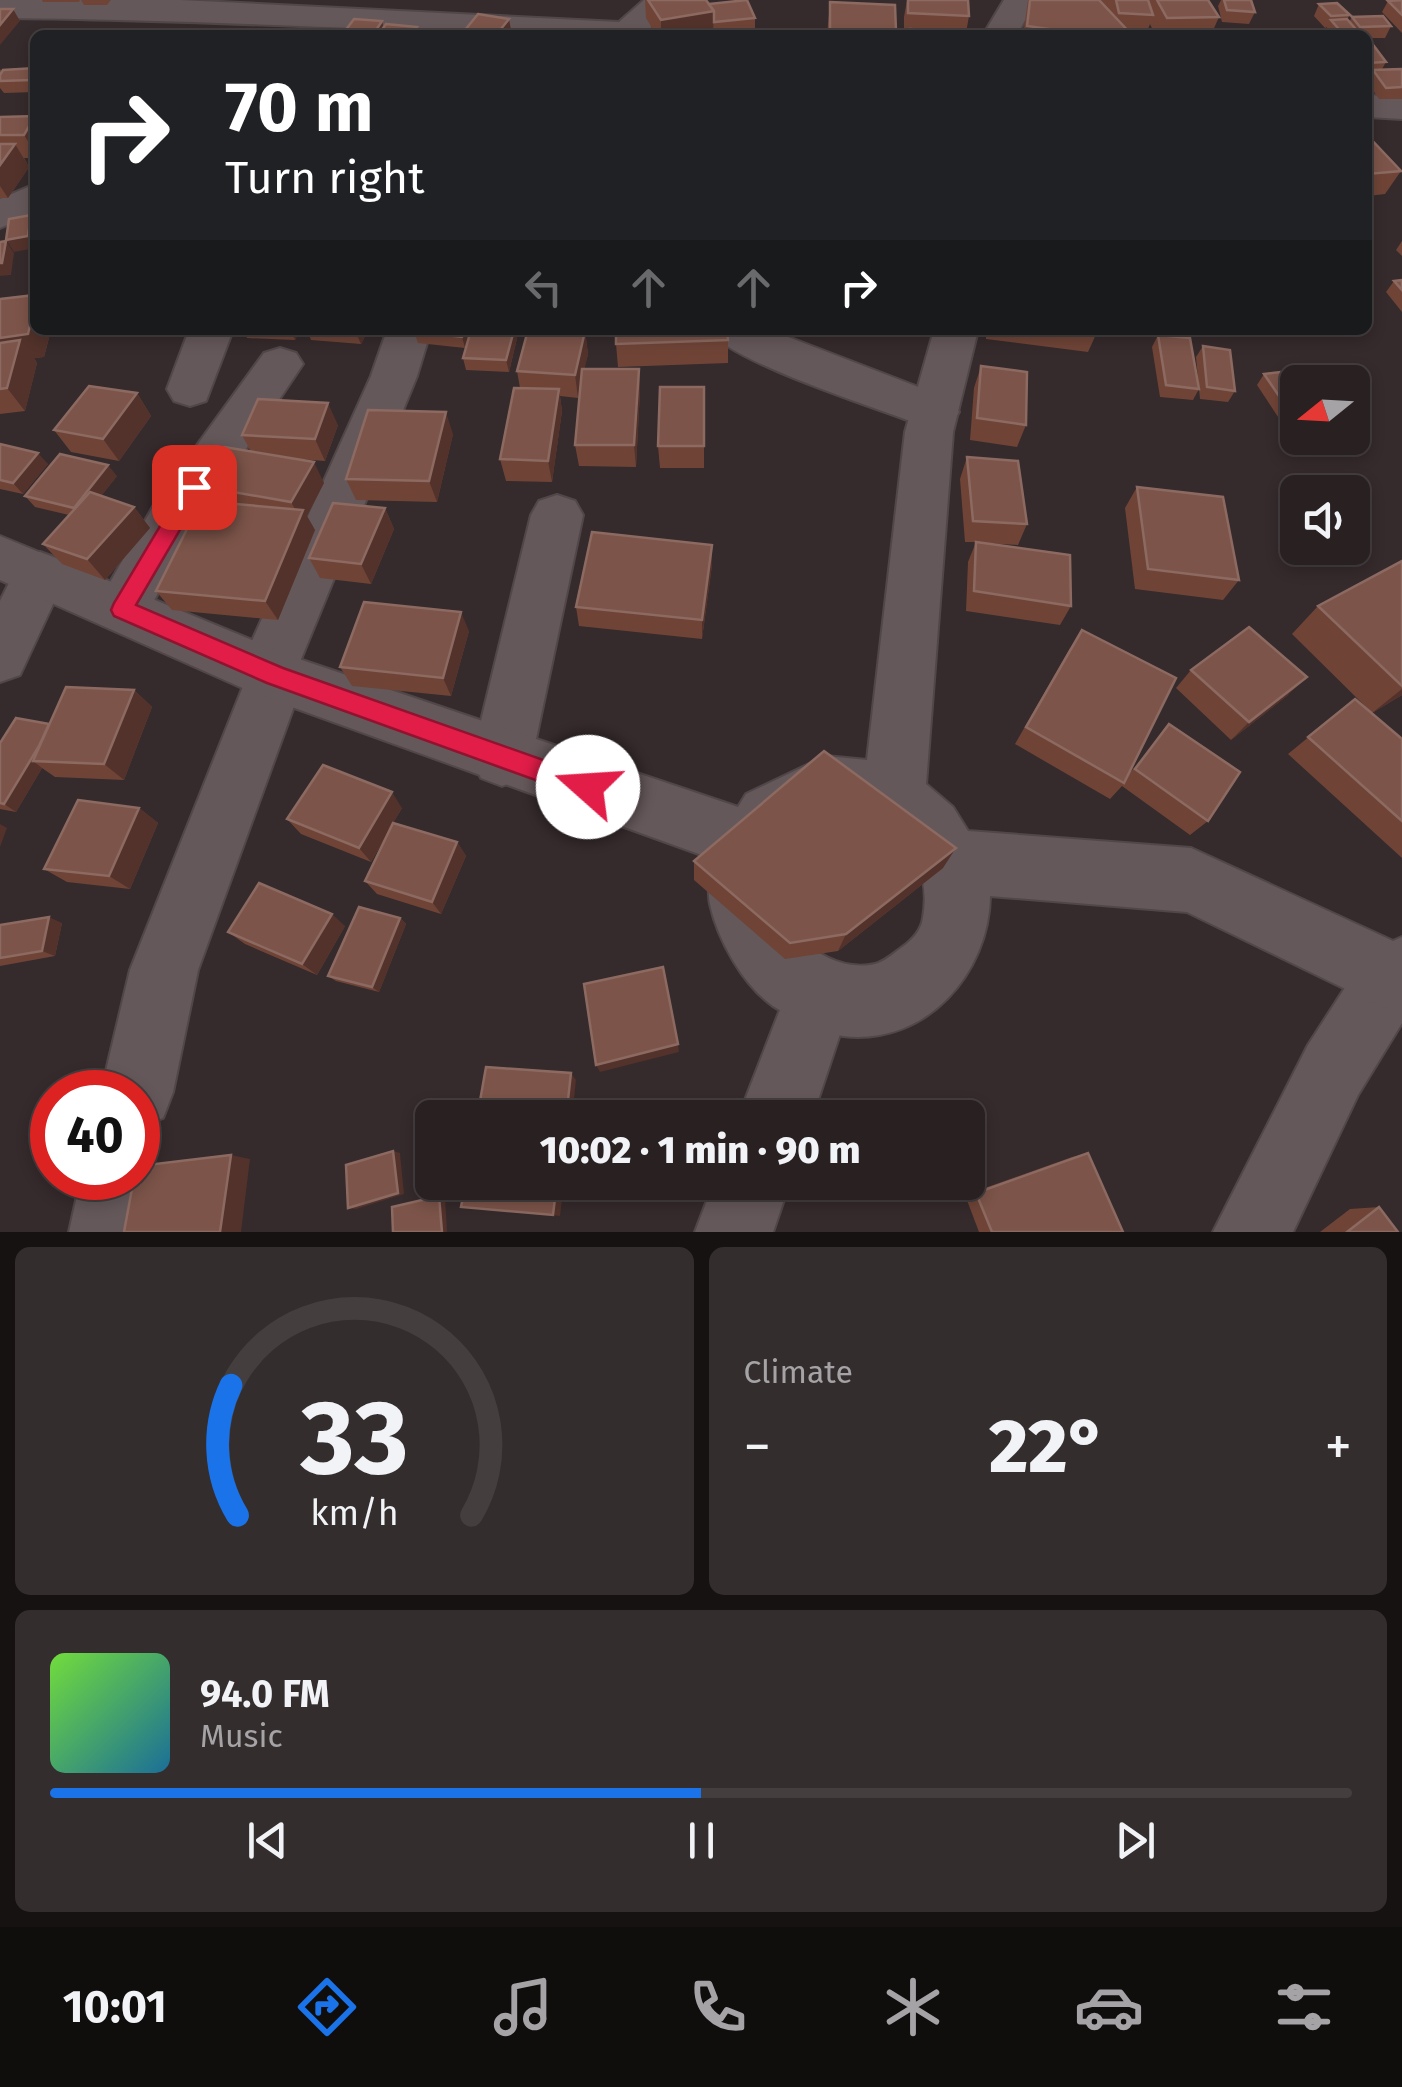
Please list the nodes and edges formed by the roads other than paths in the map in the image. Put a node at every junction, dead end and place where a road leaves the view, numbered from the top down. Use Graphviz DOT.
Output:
graph roads {
  1 [pos="663,0"];
  2 [pos="1020,0"];
  3 [pos="0,8"];
  4 [pos="422,12"];
  5 [pos="546,14"];
  6 [pos="160,15"];
  7 [pos="323,17"];
  8 [pos="618,30"];
  9 [pos="629,30"];
  10 [pos="1003,30"];
  11 [pos="1372,106"];
  12 [pos="1402,108"];
  13 [pos="30,199"];
  14 [pos="0,216"];
  15 [pos="209,335"];
  16 [pos="408,335"];
  17 [pos="742,335"];
  18 [pos="955,335"];
  19 [pos="280,364"];
  20 [pos="190,389"];
  21 [pos="935,412"];
  22 [pos="557,515"];
  23 [pos="20,566"];
  24 [pos="122,610"];
  25 [pos="0,658"];
  26 [pos="271,674"];
  27 [pos="502,758"];
  28 [pos="894,798"];
  29 [pos="749,842"];
  30 [pos="949,861"];
  31 [pos="1397,973"];
  32 [pos="819,995"];
  33 [pos="143,1070"];
  34 [pos="781,1100"];
  35 [pos="115,1200"];
  36 [pos="746,1200"];
  37 [pos="108,1232"];
  38 [pos="734,1232"];
  39 [pos="1252,1232"];
  1 -- 9 [label="street"];
  2 -- 10 [label="street"];
  3 -- 6 [label="street"];
  4 -- 5 [label="street"];
  4 -- 7 [label="street"];
  5 -- 8 [label="street"];
  6 -- 7 [label="street"];
  11 -- 12 [label="street"];
  13 -- 14 [label="street"];
  15 -- 20 [label="street"];
  16 -- 26 [label="street"];
  17 -- 21 [label="street"];
  18 -- 21 [label="street"];
  19 -- 24 [label="street"];
  21 -- 28 [label="street"];
  22 -- 27 [label="street"];
  23 -- 24 [label="street"];
  23 -- 25 [label="street"];
  24 -- 26 [label="street"];
  26 -- 27 [label="street"];
  26 -- 33 [label="street"];
  27 -- 29 [label="street"];
  28 -- 29 [label="street"];
  28 -- 30 [label="street"];
  29 -- 32 [label="street"];
  30 -- 31 [label="street"];
  30 -- 32 [label="street"];
  31 -- 39 [label="street"];
  32 -- 34 [label="street"];
  35 -- 37 [label="street"];
  36 -- 38 [label="street"];
}
